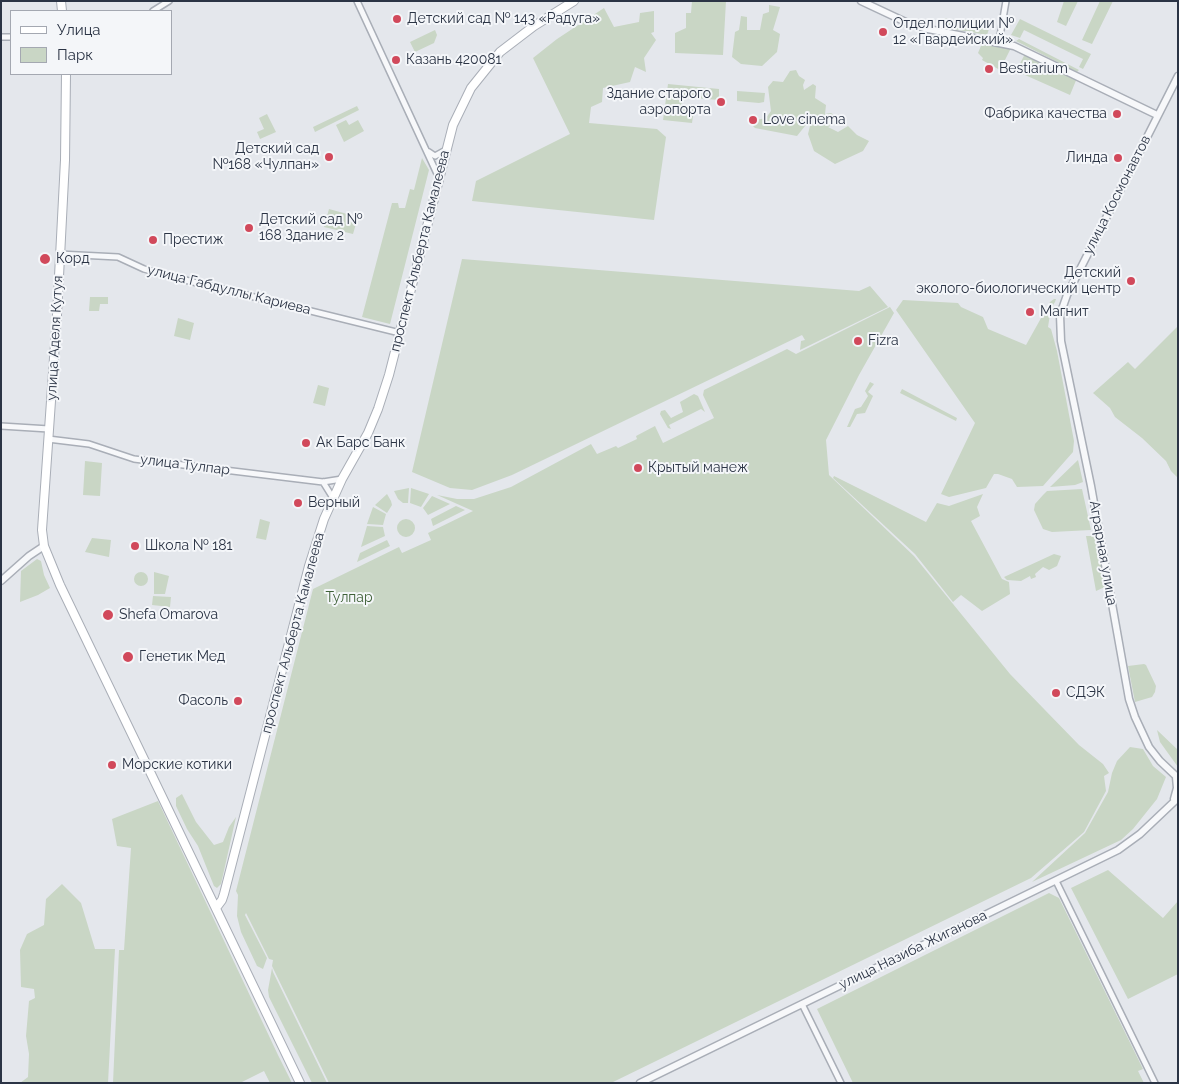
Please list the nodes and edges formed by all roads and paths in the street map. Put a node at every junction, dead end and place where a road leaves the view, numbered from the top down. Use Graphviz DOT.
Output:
graph roads {
  1 [pos="169,1"];
  2 [pos="357,1"];
  3 [pos="574,1"];
  4 [pos="861,1"];
  5 [pos="1006,1"];
  6 [pos="155,10"];
  7 [pos="999,42"];
  8 [pos="66,75"];
  9 [pos="1178,76"];
  10 [pos="1157,115"];
  11 [pos="424,145"];
  12 [pos="446,150"];
  13 [pos="439,178"];
  14 [pos="59,254"];
  15 [pos="1060,315"];
  16 [pos="400,333"];
  17 [pos="1,426"];
  18 [pos="49,429"];
  19 [pos="48,439"];
  20 [pos="342,479"];
  21 [pos="323,482"];
  22 [pos="334,498"];
  23 [pos="44,546"];
  24 [pos="1,581"];
  25 [pos="1177,778"];
  26 [pos="1176,798"];
  27 [pos="1056,881"];
  28 [pos="216,908"];
  29 [pos="802,1004"];
  30 [pos="300,1083"];
  31 [pos="640,1083"];
  32 [pos="841,1083"];
  33 [pos="1155,1083"];
  1 -- 6 [label="street"];
  2 -- 11 [label="street"];
  3 -- 12 [label="main road, проспект Альберта Камалеева"];
  4 -- 7 [label="street"];
  5 -- 7 [label="street"];
  7 -- 10 [label="street"];
  8 -- 14 [label="main road, улица Аделя Кутуя"];
  9 -- 10 [label="street, улица Космонавтов"];
  10 -- 15 [label="street, улица Космонавтов"];
  11 -- 12 [label="street"];
  11 -- 13 [label="street"];
  12 -- 13 [label="main road, проспект Альберта Камалеева"];
  13 -- 16 [label="main road, проспект Альберта Камалеева"];
  14 -- 16 [label="street, улица Габдуллы Кариева"];
  14 -- 18 [label="main road, улица Аделя Кутуя"];
  15 -- 25 [label="street, Аграрная улица"];
  16 -- 20 [label="main road, проспект Альберта Камалеева"];
  17 -- 18 [label="street"];
  18 -- 19 [label="main road, улица Аделя Кутуя"];
  19 -- 21 [label="street, улица Тулпар"];
  19 -- 23 [label="main road, улица Аделя Кутуя"];
  20 -- 21 [label="street, улица Тулпар"];
  20 -- 22 [label="main road, проспект Альберта Камалеева"];
  21 -- 22 [label="street"];
  22 -- 28 [label="main road, проспект Альберта Камалеева"];
  23 -- 24 [label="street"];
  23 -- 28 [label="main road, улица Аделя Кутуя"];
  25 -- 26 [label="street, улица Назиба Жиганова"];
  26 -- 27 [label="street, улица Назиба Жиганова"];
  27 -- 29 [label="street, улица Назиба Жиганова"];
  27 -- 33 [label="street"];
  28 -- 30 [label="main road"];
  29 -- 31 [label="street, улица Назиба Жиганова"];
  29 -- 32 [label="street"];
}
